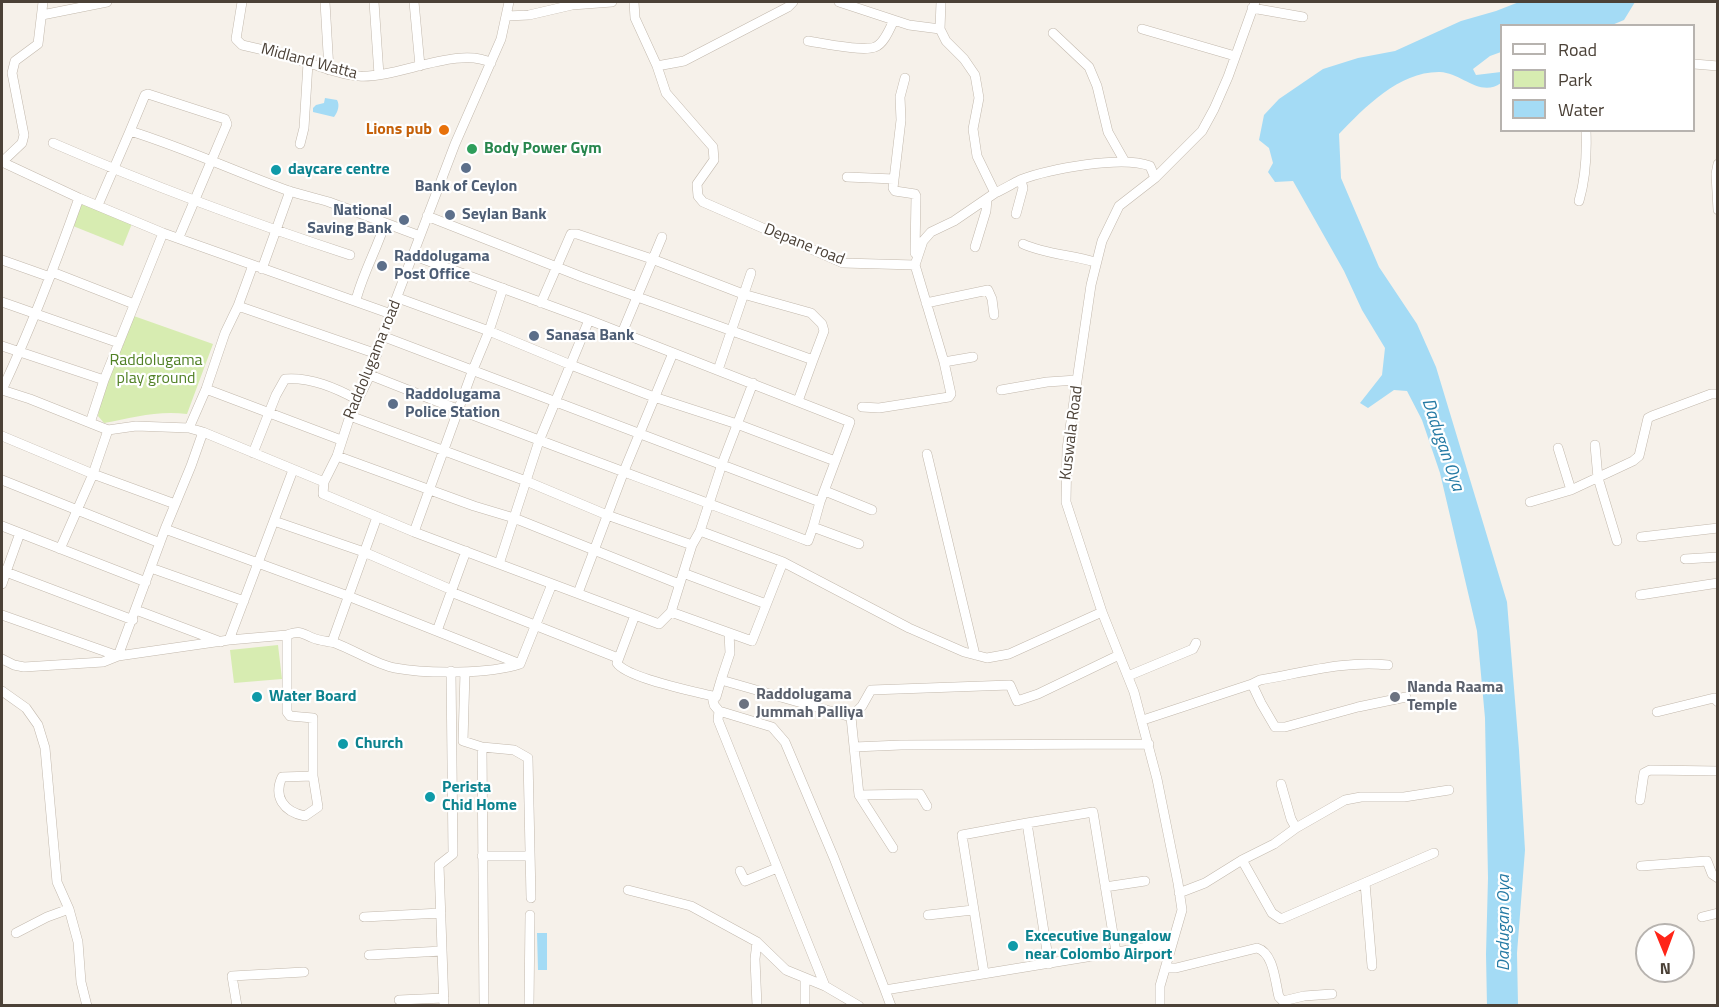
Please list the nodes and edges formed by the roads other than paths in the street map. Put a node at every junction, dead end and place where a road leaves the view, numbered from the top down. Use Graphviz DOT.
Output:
graph roads {
  1 [pos="43,2"];
  2 [pos="107,2"];
  3 [pos="242,2"];
  4 [pos="325,2"];
  5 [pos="374,2"];
  6 [pos="414,2"];
  7 [pos="509,2"];
  8 [pos="612,2"];
  9 [pos="634,2"];
  10 [pos="793,2"];
  11 [pos="839,2"];
  12 [pos="941,2"];
  13 [pos="1253,5"];
  14 [pos="42,15"];
  15 [pos="507,16"];
  16 [pos="1304,16"];
  17 [pos="894,20"];
  18 [pos="940,29"];
  19 [pos="1142,29"];
  20 [pos="1053,33"];
  21 [pos="808,41"];
  22 [pos="1235,56"];
  23 [pos="308,63"];
  24 [pos="491,63"];
  25 [pos="1695,64"];
  26 [pos="420,66"];
  27 [pos="657,66"];
  28 [pos="1718,66"];
  29 [pos="329,70"];
  30 [pos="378,75"];
  31 [pos="905,78"];
  32 [pos="130,131"];
  33 [pos="1586,132"];
  34 [pos="53,143"];
  35 [pos="300,144"];
  36 [pos="212,161"];
  37 [pos="2,162"];
  38 [pos="1125,162"];
  39 [pos="1718,164"];
  40 [pos="114,169"];
  41 [pos="847,177"];
  42 [pos="1155,177"];
  43 [pos="894,179"];
  44 [pos="1021,180"];
  45 [pos="290,191"];
  46 [pos="991,196"];
  47 [pos="79,198"];
  48 [pos="195,200"];
  49 [pos="1580,201"];
  50 [pos="98,205"];
  51 [pos="1718,210"];
  52 [pos="1016,214"];
  53 [pos="427,216"];
  54 [pos="385,223"];
  55 [pos="277,231"];
  56 [pos="163,233"];
  57 [pos="420,236"];
  58 [pos="179,237"];
  59 [pos="662,237"];
  60 [pos="1023,244"];
  61 [pos="975,248"];
  62 [pos="350,255"];
  63 [pos="412,255"];
  64 [pos="652,259"];
  65 [pos="2,260"];
  66 [pos="1095,262"];
  67 [pos="915,265"];
  68 [pos="556,266"];
  69 [pos="258,267"];
  70 [pos="751,273"];
  71 [pos="51,274"];
  72 [pos="503,288"];
  73 [pos="743,294"];
  74 [pos="638,296"];
  75 [pos="398,298"];
  76 [pos="356,300"];
  77 [pos="2,302"];
  78 [pos="541,303"];
  79 [pos="926,303"];
  80 [pos="134,304"];
  81 [pos="238,306"];
  82 [pos="35,314"];
  83 [pos="391,314"];
  84 [pos="994,315"];
  85 [pos="589,320"];
  86 [pos="731,330"];
  87 [pos="489,331"];
  88 [pos="622,333"];
  89 [pos="382,336"];
  90 [pos="119,343"];
  91 [pos="2,346"];
  92 [pos="20,353"];
  93 [pos="673,353"];
  94 [pos="377,354"];
  95 [pos="973,357"];
  96 [pos="813,360"];
  97 [pos="944,362"];
  98 [pos="570,365"];
  99 [pos="473,369"];
  100 [pos="718,370"];
  101 [pos="370,375"];
  102 [pos="104,380"];
  103 [pos="1077,380"];
  104 [pos="753,383"];
  105 [pos="206,389"];
  106 [pos="2,390"];
  107 [pos="1000,390"];
  108 [pos="1718,394"];
  109 [pos="654,397"];
  110 [pos="358,400"];
  111 [pos="556,401"];
  112 [pos="798,401"];
  113 [pos="862,407"];
  114 [pos="459,411"];
  115 [pos="270,412"];
  116 [pos="350,416"];
  117 [pos="90,423"];
  118 [pos="737,424"];
  119 [pos="189,428"];
  120 [pos="108,430"];
  121 [pos="203,432"];
  122 [pos="640,432"];
  123 [pos="2,436"];
  124 [pos="341,440"];
  125 [pos="539,441"];
  126 [pos="1595,444"];
  127 [pos="1558,448"];
  128 [pos="444,450"];
  129 [pos="253,453"];
  130 [pos="927,454"];
  131 [pos="337,456"];
  132 [pos="835,462"];
  133 [pos="722,464"];
  134 [pos="293,470"];
  135 [pos="624,471"];
  136 [pos="93,474"];
  137 [pos="1598,478"];
  138 [pos="2,480"];
  139 [pos="526,481"];
  140 [pos="324,482"];
  141 [pos="430,488"];
  142 [pos="1571,490"];
  143 [pos="825,491"];
  144 [pos="820,502"];
  145 [pos="1530,502"];
  146 [pos="175,504"];
  147 [pos="710,504"];
  148 [pos="76,510"];
  149 [pos="872,510"];
  150 [pos="607,515"];
  151 [pos="378,517"];
  152 [pos="514,518"];
  153 [pos="274,520"];
  154 [pos="2,526"];
  155 [pos="813,527"];
  156 [pos="1718,528"];
  157 [pos="165,529"];
  158 [pos="700,531"];
  159 [pos="414,532"];
  160 [pos="20,533"];
  161 [pos="1641,537"];
  162 [pos="1617,541"];
  163 [pos="160,543"];
  164 [pos="859,544"];
  165 [pos="692,545"];
  166 [pos="60,549"];
  167 [pos="595,550"];
  168 [pos="466,551"];
  169 [pos="364,552"];
  170 [pos="1718,557"];
  171 [pos="1685,560"];
  172 [pos="258,562"];
  173 [pos="783,562"];
  174 [pos="499,564"];
  175 [pos="152,568"];
  176 [pos="4,571"];
  177 [pos="682,573"];
  178 [pos="146,582"];
  179 [pos="2,584"];
  180 [pos="552,584"];
  181 [pos="679,584"];
  182 [pos="1718,584"];
  183 [pos="452,591"];
  184 [pos="578,593"];
  185 [pos="1640,595"];
  186 [pos="348,596"];
  187 [pos="244,601"];
  188 [pos="766,604"];
  189 [pos="136,610"];
  190 [pos="670,612"];
  191 [pos="1102,612"];
  192 [pos="2,615"];
  193 [pos="634,615"];
  194 [pos="133,620"];
  195 [pos="536,625"];
  196 [pos="437,631"];
  197 [pos="729,633"];
  198 [pos="287,635"];
  199 [pos="226,641"];
  200 [pos="332,642"];
  201 [pos="1196,643"];
  202 [pos="975,655"];
  203 [pos="1119,655"];
  204 [pos="118,656"];
  205 [pos="618,658"];
  206 [pos="2,659"];
  207 [pos="520,664"];
  208 [pos="1388,665"];
  209 [pos="451,672"];
  210 [pos="465,672"];
  211 [pos="1128,676"];
  212 [pos="721,680"];
  213 [pos="1252,684"];
  214 [pos="2,691"];
  215 [pos="712,696"];
  216 [pos="1406,697"];
  217 [pos="1718,702"];
  218 [pos="719,711"];
  219 [pos="1657,712"];
  220 [pos="851,717"];
  221 [pos="1143,720"];
  222 [pos="1149,744"];
  223 [pos="482,747"];
  224 [pos="854,747"];
  225 [pos="1718,771"];
  226 [pos="313,776"];
  227 [pos="1281,784"];
  228 [pos="1449,790"];
  229 [pos="859,795"];
  230 [pos="1640,800"];
  231 [pos="927,806"];
  232 [pos="1027,823"];
  233 [pos="1296,828"];
  234 [pos="893,848"];
  235 [pos="1434,853"];
  236 [pos="482,856"];
  237 [pos="530,856"];
  238 [pos="1242,860"];
  239 [pos="1641,866"];
  240 [pos="777,868"];
  241 [pos="740,871"];
  242 [pos="1718,879"];
  243 [pos="1145,881"];
  244 [pos="1365,883"];
  245 [pos="1105,887"];
  246 [pos="628,890"];
  247 [pos="1179,893"];
  248 [pos="531,898"];
  249 [pos="69,909"];
  250 [pos="973,910"];
  251 [pos="441,913"];
  252 [pos="1718,913"];
  253 [pos="530,915"];
  254 [pos="928,915"];
  255 [pos="364,917"];
  256 [pos="1702,917"];
  257 [pos="16,933"];
  258 [pos="757,942"];
  259 [pos="1172,943"];
  260 [pos="442,951"];
  261 [pos="1116,952"];
  262 [pos="369,955"];
  263 [pos="1049,964"];
  264 [pos="1372,966"];
  265 [pos="1165,968"];
  266 [pos="304,972"];
  267 [pos="984,973"];
  268 [pos="805,979"];
  269 [pos="825,986"];
  270 [pos="885,990"];
  271 [pos="1332,994"];
  272 [pos="399,1000"];
  273 [pos="444,1002"];
  274 [pos="87,1005"];
  275 [pos="237,1005"];
  276 [pos="484,1005"];
  277 [pos="521,1005"];
  278 [pos="529,1005"];
  279 [pos="757,1005"];
  280 [pos="805,1005"];
  281 [pos="859,1005"];
  282 [pos="891,1005"];
  283 [pos="1160,1005"];
  1 -- 14 [label="street"];
  2 -- 14 [label="street"];
  3 -- 23 [label="street, Midland Watta"];
  4 -- 29 [label="street"];
  5 -- 30 [label="street"];
  6 -- 26 [label="street"];
  7 -- 15 [label="street, Raddolugama road"];
  8 -- 15 [label="street"];
  9 -- 27 [label="street, Depane road"];
  10 -- 27 [label="street"];
  11 -- 17 [label="street"];
  12 -- 18 [label="street"];
  13 -- 16 [label="street"];
  13 -- 22 [label="street, Kuswala Road"];
  14 -- 37 [label="street"];
  15 -- 24 [label="street, Raddolugama road"];
  17 -- 18 [label="street"];
  17 -- 21 [label="street"];
  18 -- 46 [label="street"];
  19 -- 22 [label="street"];
  20 -- 38 [label="street"];
  22 -- 42 [label="street, Kuswala Road"];
  23 -- 29 [label="street, Midland Watta"];
  23 -- 35 [label="street"];
  24 -- 26 [label="street, Midland Watta"];
  24 -- 53 [label="street, Raddolugama road"];
  25 -- 28 [label="street"];
  26 -- 30 [label="street, Midland Watta"];
  27 -- 67 [label="street, Depane road"];
  29 -- 30 [label="street, Midland Watta"];
  31 -- 43 [label="street"];
  32 -- 36 [label="street"];
  32 -- 36 [label="street"];
  32 -- 40 [label="street"];
  33 -- 49 [label="street"];
  34 -- 40 [label="street"];
  36 -- 45 [label="street"];
  36 -- 48 [label="street"];
  37 -- 47 [label="street"];
  38 -- 42 [label="street"];
  38 -- 44 [label="street"];
  39 -- 51 [label="street"];
  40 -- 48 [label="street"];
  40 -- 50 [label="street"];
  41 -- 43 [label="street"];
  42 -- 66 [label="street, Kuswala Road"];
  43 -- 67 [label="street"];
  44 -- 46 [label="street"];
  44 -- 52 [label="street"];
  45 -- 54 [label="street"];
  45 -- 55 [label="street"];
  46 -- 61 [label="street"];
  46 -- 67 [label="street"];
  47 -- 50 [label="street"];
  47 -- 71 [label="street"];
  48 -- 55 [label="street"];
  48 -- 58 [label="street"];
  50 -- 56 [label="street"];
  53 -- 57 [label="street, Raddolugama road"];
  53 -- 68 [label="street"];
  54 -- 57 [label="street"];
  54 -- 76 [label="street"];
  55 -- 62 [label="street"];
  55 -- 69 [label="street"];
  56 -- 58 [label="street"];
  56 -- 80 [label="street"];
  57 -- 63 [label="street, Raddolugama road"];
  58 -- 69 [label="street"];
  59 -- 64 [label="street"];
  60 -- 66 [label="street"];
  63 -- 72 [label="street"];
  63 -- 75 [label="street, Raddolugama road"];
  64 -- 68 [label="street"];
  64 -- 73 [label="street"];
  64 -- 74 [label="street"];
  65 -- 71 [label="street"];
  66 -- 103 [label="street, Kuswala Road"];
  67 -- 79 [label="street"];
  68 -- 74 [label="street"];
  68 -- 78 [label="street"];
  69 -- 76 [label="street"];
  69 -- 81 [label="street"];
  70 -- 73 [label="street"];
  71 -- 80 [label="street"];
  71 -- 82 [label="street"];
  72 -- 78 [label="street"];
  72 -- 87 [label="street"];
  73 -- 86 [label="street"];
  73 -- 96 [label="street"];
  74 -- 86 [label="street"];
  74 -- 88 [label="street"];
  75 -- 83 [label="street, Raddolugama road"];
  75 -- 87 [label="street"];
  76 -- 83 [label="street"];
  77 -- 82 [label="street"];
  78 -- 85 [label="street"];
  79 -- 84 [label="street"];
  79 -- 97 [label="street"];
  80 -- 90 [label="street"];
  81 -- 94 [label="street"];
  81 -- 105 [label="street"];
  82 -- 90 [label="street"];
  82 -- 92 [label="street"];
  83 -- 89 [label="street, Raddolugama road"];
  85 -- 88 [label="street"];
  85 -- 98 [label="street"];
  86 -- 96 [label="street"];
  86 -- 100 [label="street"];
  87 -- 98 [label="street"];
  87 -- 99 [label="street"];
  88 -- 93 [label="street"];
  89 -- 94 [label="street, Raddolugama road"];
  89 -- 99 [label="street"];
  90 -- 102 [label="street"];
  91 -- 92 [label="street"];
  92 -- 102 [label="street"];
  92 -- 106 [label="street"];
  93 -- 100 [label="street"];
  93 -- 109 [label="street"];
  94 -- 101 [label="street, Raddolugama road"];
  95 -- 97 [label="street"];
  96 -- 112 [label="street"];
  97 -- 113 [label="street"];
  98 -- 109 [label="street"];
  98 -- 111 [label="street"];
  99 -- 111 [label="street"];
  99 -- 114 [label="street"];
  100 -- 104 [label="street"];
  101 -- 110 [label="street, Raddolugama road"];
  101 -- 114 [label="street"];
  102 -- 117 [label="street"];
  103 -- 107 [label="street"];
  103 -- 191 [label="street, Kuswala Road"];
  104 -- 112 [label="street"];
  104 -- 118 [label="street"];
  105 -- 115 [label="street"];
  105 -- 119 [label="street"];
  106 -- 117 [label="street"];
  108 -- 137 [label="street"];
  109 -- 118 [label="street"];
  109 -- 122 [label="street"];
  110 -- 115 [label="street"];
  110 -- 116 [label="street, Raddolugama road"];
  111 -- 122 [label="street"];
  111 -- 125 [label="street"];
  112 -- 132 [label="street"];
  114 -- 125 [label="street"];
  114 -- 128 [label="street"];
  115 -- 124 [label="street"];
  115 -- 129 [label="street"];
  116 -- 124 [label="street, Raddolugama road"];
  116 -- 128 [label="street"];
  117 -- 120 [label="street"];
  118 -- 132 [label="street"];
  118 -- 133 [label="street"];
  119 -- 120 [label="street"];
  119 -- 121 [label="street"];
  120 -- 136 [label="street"];
  121 -- 129 [label="street"];
  121 -- 146 [label="street"];
  122 -- 133 [label="street"];
  122 -- 135 [label="street"];
  123 -- 136 [label="street"];
  124 -- 131 [label="street, Raddolugama road"];
  125 -- 135 [label="street"];
  125 -- 139 [label="street"];
  126 -- 137 [label="street"];
  127 -- 142 [label="street"];
  128 -- 139 [label="street"];
  128 -- 141 [label="street"];
  129 -- 134 [label="street"];
  130 -- 202 [label="street"];
  131 -- 140 [label="street, Raddolugama road"];
  131 -- 141 [label="street"];
  132 -- 143 [label="street"];
  133 -- 144 [label="street"];
  133 -- 147 [label="street"];
  134 -- 140 [label="street"];
  134 -- 153 [label="street"];
  135 -- 147 [label="street"];
  135 -- 150 [label="street"];
  136 -- 146 [label="street"];
  136 -- 148 [label="street"];
  137 -- 142 [label="street"];
  137 -- 162 [label="street"];
  138 -- 148 [label="street"];
  139 -- 150 [label="street"];
  139 -- 152 [label="street"];
  140 -- 151 [label="street"];
  141 -- 152 [label="street"];
  141 -- 159 [label="street"];
  142 -- 145 [label="street"];
  143 -- 144 [label="street"];
  143 -- 149 [label="street"];
  144 -- 155 [label="street"];
  146 -- 157 [label="street"];
  147 -- 155 [label="street"];
  147 -- 158 [label="street"];
  148 -- 163 [label="street"];
  148 -- 166 [label="street"];
  150 -- 165 [label="street"];
  150 -- 167 [label="street"];
  151 -- 159 [label="street"];
  151 -- 169 [label="street"];
  152 -- 167 [label="street"];
  152 -- 174 [label="street"];
  153 -- 169 [label="street"];
  153 -- 172 [label="street"];
  154 -- 160 [label="street"];
  155 -- 164 [label="street"];
  156 -- 161 [label="street"];
  157 -- 163 [label="street"];
  157 -- 172 [label="street"];
  158 -- 165 [label="street"];
  158 -- 173 [label="street"];
  159 -- 168 [label="street"];
  160 -- 166 [label="street"];
  160 -- 176 [label="street"];
  163 -- 175 [label="street"];
  165 -- 177 [label="street"];
  166 -- 178 [label="street"];
  167 -- 181 [label="street"];
  167 -- 184 [label="street"];
  168 -- 174 [label="street"];
  168 -- 183 [label="street"];
  169 -- 183 [label="street"];
  169 -- 186 [label="street"];
  170 -- 171 [label="street"];
  172 -- 186 [label="street"];
  172 -- 187 [label="street"];
  173 -- 188 [label="street"];
  173 -- 202 [label="street"];
  174 -- 180 [label="street"];
  175 -- 178 [label="street"];
  175 -- 187 [label="street"];
  176 -- 179 [label="street"];
  176 -- 194 [label="street"];
  177 -- 181 [label="street"];
  177 -- 188 [label="street"];
  178 -- 189 [label="street"];
  180 -- 184 [label="street"];
  180 -- 195 [label="street"];
  181 -- 190 [label="street"];
  182 -- 185 [label="street"];
  183 -- 195 [label="street"];
  183 -- 196 [label="street"];
  184 -- 193 [label="street"];
  186 -- 196 [label="street"];
  186 -- 200 [label="street"];
  187 -- 199 [label="street"];
  188 -- 197 [label="street"];
  189 -- 194 [label="street"];
  189 -- 199 [label="street"];
  190 -- 193 [label="street"];
  190 -- 197 [label="street"];
  191 -- 202 [label="street"];
  191 -- 203 [label="street, Kuswala Road"];
  192 -- 204 [label="street"];
  193 -- 205 [label="street"];
  194 -- 204 [label="street"];
  195 -- 205 [label="street"];
  195 -- 207 [label="street"];
  196 -- 207 [label="street"];
  197 -- 212 [label="street"];
  198 -- 199 [label="street"];
  198 -- 200 [label="street"];
  198 -- 226 [label="street"];
  199 -- 204 [label="street"];
  200 -- 209 [label="street"];
  201 -- 211 [label="street"];
  203 -- 211 [label="street, Kuswala Road"];
  203 -- 220 [label="street"];
  204 -- 206 [label="street"];
  205 -- 215 [label="street"];
  207 -- 210 [label="street"];
  208 -- 213 [label="street"];
  209 -- 210 [label="street"];
  209 -- 251 [label="street"];
  210 -- 223 [label="street"];
  211 -- 221 [label="street, Kuswala Road"];
  212 -- 215 [label="street"];
  212 -- 220 [label="street"];
  213 -- 216 [label="street"];
  213 -- 221 [label="street"];
  214 -- 249 [label="street"];
  215 -- 218 [label="street"];
  217 -- 219 [label="street"];
  218 -- 240 [label="street"];
  218 -- 270 [label="street"];
  220 -- 224 [label="street"];
  221 -- 222 [label="street, Kuswala Road"];
  222 -- 224 [label="street"];
  222 -- 247 [label="street, Kuswala Road"];
  223 -- 236 [label="street"];
  223 -- 237 [label="street"];
  224 -- 229 [label="street"];
  225 -- 230 [label="street"];
  226 -- 226 [label="street"];
  227 -- 233 [label="street"];
  228 -- 233 [label="street"];
  229 -- 231 [label="street"];
  229 -- 234 [label="street"];
  232 -- 245 [label="street"];
  232 -- 250 [label="street"];
  232 -- 263 [label="street"];
  233 -- 238 [label="street"];
  235 -- 244 [label="street"];
  236 -- 237 [label="street"];
  236 -- 276 [label="street"];
  237 -- 248 [label="street"];
  238 -- 244 [label="street"];
  238 -- 247 [label="street"];
  239 -- 242 [label="street"];
  240 -- 241 [label="street"];
  240 -- 269 [label="street"];
  243 -- 245 [label="street"];
  244 -- 264 [label="street"];
  245 -- 261 [label="street"];
  246 -- 258 [label="street"];
  247 -- 259 [label="street, Kuswala Road"];
  249 -- 257 [label="street"];
  249 -- 274 [label="street"];
  250 -- 254 [label="street"];
  250 -- 267 [label="street"];
  251 -- 255 [label="street"];
  251 -- 260 [label="street"];
  252 -- 256 [label="street"];
  253 -- 278 [label="street"];
  258 -- 268 [label="street"];
  258 -- 279 [label="street"];
  259 -- 261 [label="street"];
  259 -- 265 [label="street, Kuswala Road"];
  260 -- 262 [label="street"];
  260 -- 273 [label="street"];
  261 -- 263 [label="street"];
  263 -- 267 [label="street"];
  265 -- 271 [label="street"];
  265 -- 283 [label="street, Kuswala Road"];
  266 -- 275 [label="street"];
  267 -- 270 [label="street"];
  268 -- 269 [label="street"];
  268 -- 280 [label="street"];
  269 -- 281 [label="street"];
  270 -- 282 [label="street"];
  272 -- 273 [label="street"];
  277 -- 278 [label="street"];
}
